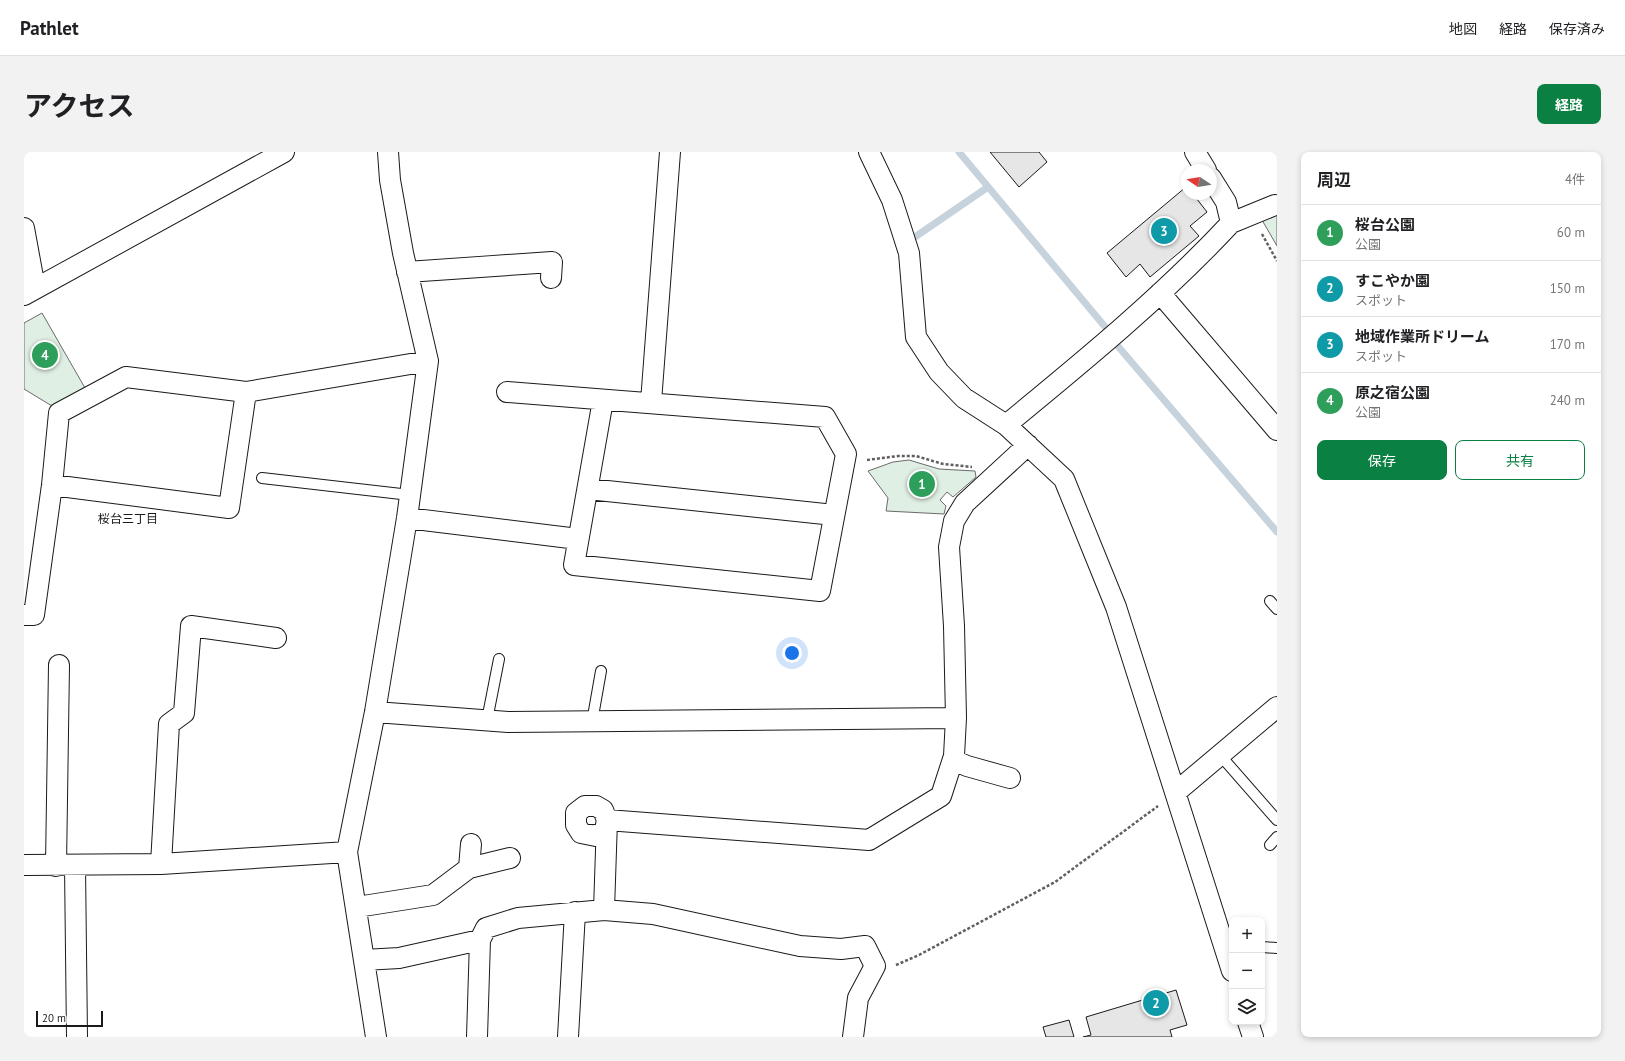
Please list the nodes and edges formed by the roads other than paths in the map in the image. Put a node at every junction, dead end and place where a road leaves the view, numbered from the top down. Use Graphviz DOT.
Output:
graph roads {
  1 [pos="284,152"];
  2 [pos="388,152"];
  3 [pos="670,152"];
  4 [pos="869,152"];
  5 [pos="1195,152"];
  6 [pos="1202,164"];
  7 [pos="1217,188"];
  8 [pos="1276,205"];
  9 [pos="1231,223"];
  10 [pos="24,228"];
  11 [pos="552,262"];
  12 [pos="407,272"];
  13 [pos="30,291"];
  14 [pos="1160,293"];
  15 [pos="428,360"];
  16 [pos="246,392"];
  17 [pos="507,392"];
  18 [pos="603,400"];
  19 [pos="651,402"];
  20 [pos="1006,425"];
  21 [pos="1277,430"];
  22 [pos="1028,446"];
  23 [pos="262,478"];
  24 [pos="52,485"];
  25 [pos="588,489"];
  26 [pos="410,495"];
  27 [pos="834,515"];
  28 [pos="407,518"];
  29 [pos="578,539"];
  30 [pos="1270,601"];
  31 [pos="1277,609"];
  32 [pos="24,615"];
  33 [pos="276,638"];
  34 [pos="499,659"];
  35 [pos="59,665"];
  36 [pos="601,671"];
  37 [pos="1277,707"];
  38 [pos="375,712"];
  39 [pos="956,718"];
  40 [pos="488,720"];
  41 [pos="592,722"];
  42 [pos="1220,755"];
  43 [pos="953,760"];
  44 [pos="1010,778"];
  45 [pos="1176,792"];
  46 [pos="1277,820"];
  47 [pos="1277,837"];
  48 [pos="471,844"];
  49 [pos="1270,845"];
  50 [pos="347,852"];
  51 [pos="510,858"];
  52 [pos="161,864"];
  53 [pos="24,865"];
  54 [pos="66,866"];
  55 [pos="469,868"];
  56 [pos="357,907"];
  57 [pos="604,910"];
  58 [pos="575,912"];
  59 [pos="480,940"];
  60 [pos="1265,947"];
  61 [pos="1228,948"];
  62 [pos="1277,948"];
  63 [pos="364,960"];
  64 [pos="1249,1025"];
  65 [pos="77,1037"];
  66 [pos="376,1037"];
  67 [pos="478,1037"];
  68 [pos="568,1037"];
  69 [pos="853,1037"];
  70 [pos="1253,1037"];
  1 -- 13 [label="street"];
  2 -- 12 [label="street"];
  3 -- 19 [label="street"];
  4 -- 20 [label="street"];
  5 -- 6 [label="street"];
  7 -- 9 [label="street"];
  8 -- 9 [label="street"];
  9 -- 14 [label="street"];
  10 -- 13 [label="street"];
  11 -- 12 [label="street"];
  12 -- 15 [label="street"];
  14 -- 20 [label="street"];
  14 -- 21 [label="street"];
  15 -- 16 [label="street"];
  15 -- 26 [label="street"];
  16 -- 24 [label="street"];
  16 -- 24 [label="street"];
  17 -- 18 [label="street"];
  18 -- 19 [label="street"];
  18 -- 25 [label="street"];
  19 -- 27 [label="street"];
  20 -- 22 [label="street"];
  22 -- 39 [label="street"];
  22 -- 45 [label="street"];
  23 -- 26 [label="lane"];
  24 -- 32 [label="street"];
  25 -- 27 [label="street"];
  25 -- 29 [label="street"];
  26 -- 28 [label="street"];
  27 -- 29 [label="street"];
  28 -- 29 [label="street"];
  28 -- 38 [label="street"];
  30 -- 31 [label="lane"];
  33 -- 52 [label="street"];
  34 -- 40 [label="lane"];
  35 -- 54 [label="street"];
  36 -- 41 [label="lane"];
  37 -- 42 [label="street"];
  38 -- 40 [label="street"];
  38 -- 50 [label="street"];
  39 -- 41 [label="street"];
  39 -- 43 [label="street"];
  40 -- 41 [label="street"];
  42 -- 45 [label="street"];
  42 -- 46 [label="lane"];
  43 -- 44 [label="street"];
  43 -- 57 [label="street"];
  45 -- 61 [label="street"];
  47 -- 49 [label="lane"];
  48 -- 55 [label="street"];
  50 -- 52 [label="street"];
  50 -- 56 [label="street"];
  51 -- 55 [label="street"];
  52 -- 54 [label="street"];
  53 -- 54 [label="street"];
  54 -- 65 [label="street"];
  55 -- 56 [label="street"];
  56 -- 63 [label="street"];
  57 -- 58 [label="street"];
  57 -- 69 [label="street"];
  58 -- 59 [label="street"];
  58 -- 68 [label="street"];
  59 -- 63 [label="street"];
  59 -- 67 [label="street"];
  60 -- 62 [label="lane"];
  63 -- 66 [label="street"];
  64 -- 70 [label="street"];
}
